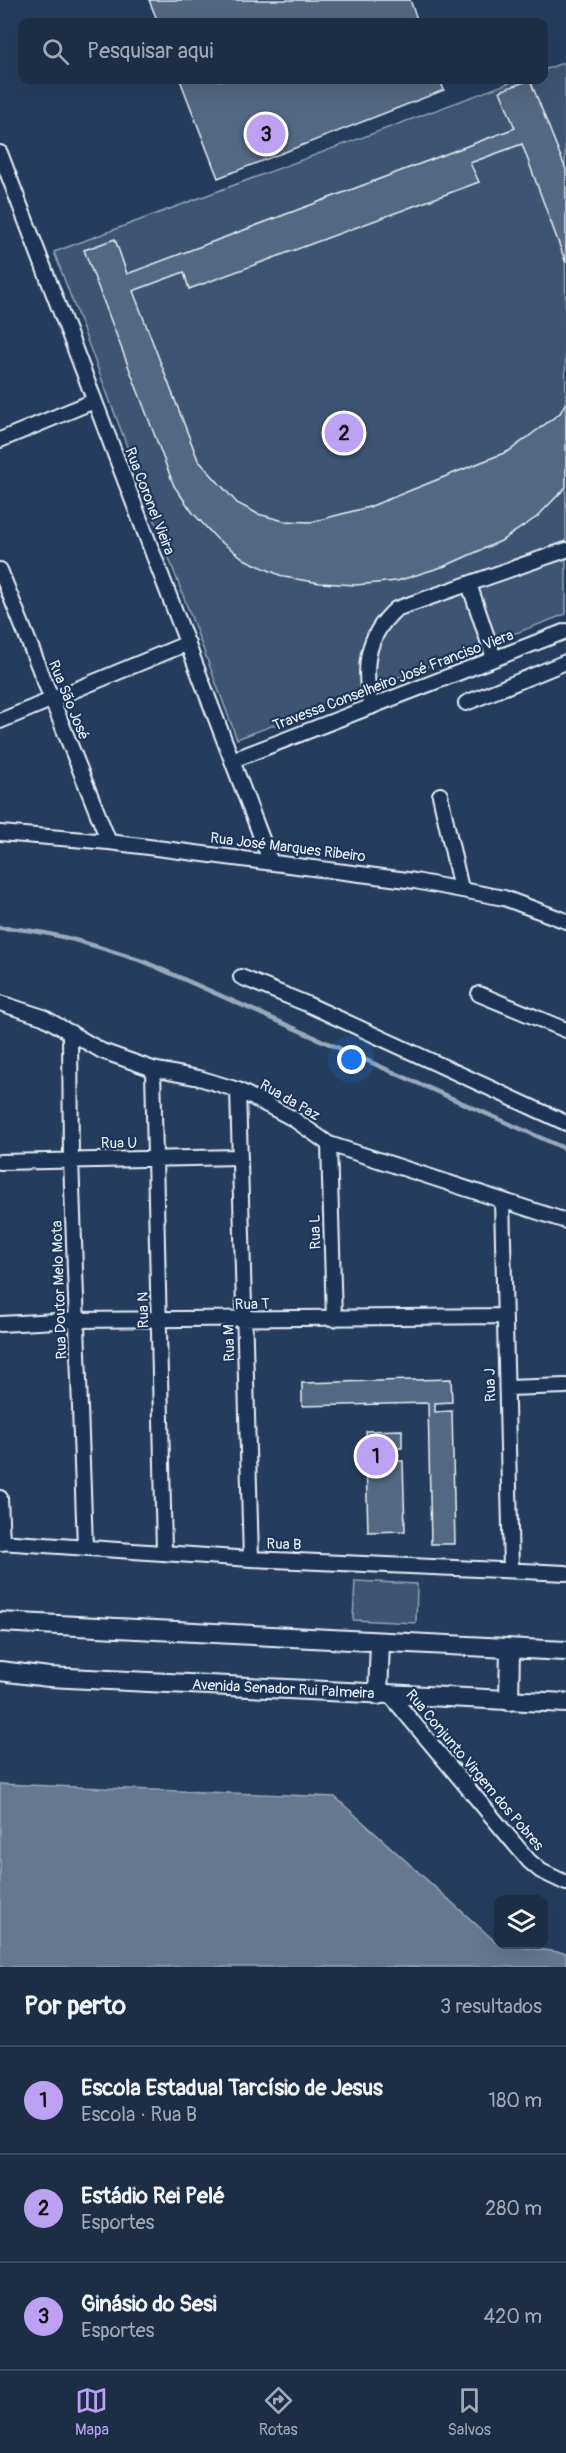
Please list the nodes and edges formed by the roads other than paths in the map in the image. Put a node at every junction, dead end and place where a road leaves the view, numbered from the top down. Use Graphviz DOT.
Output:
graph roads {
  1 [pos="1,157"];
  2 [pos="94,401"];
  3 [pos="0,440"];
  4 [pos="566,550"];
  5 [pos="0,570"];
  6 [pos="469,584"];
  7 [pos="566,631"];
  8 [pos="188,644"];
  9 [pos="494,658"];
  10 [pos="566,662"];
  11 [pos="52,701"];
  12 [pos="466,703"];
  13 [pos="371,707"];
  14 [pos="0,722"];
  15 [pos="233,760"];
  16 [pos="440,795"];
  17 [pos="0,833"];
  18 [pos="109,842"];
  19 [pos="270,860"];
  20 [pos="461,888"];
  21 [pos="566,921"];
  22 [pos="241,977"];
  23 [pos="479,994"];
  24 [pos="0,1003"];
  25 [pos="566,1030"];
  26 [pos="70,1032"];
  27 [pos="153,1069"];
  28 [pos="238,1090"];
  29 [pos="566,1123"];
  30 [pos="329,1144"];
  31 [pos="239,1156"];
  32 [pos="71,1159"];
  33 [pos="156,1159"];
  34 [pos="0,1162"];
  35 [pos="502,1200"];
  36 [pos="566,1221"];
  37 [pos="504,1316"];
  38 [pos="334,1319"];
  39 [pos="76,1320"];
  40 [pos="160,1320"];
  41 [pos="245,1320"];
  42 [pos="0,1324"];
  43 [pos="566,1386"];
  44 [pos="507,1388"];
  45 [pos="0,1498"];
  46 [pos="1,1543"];
  47 [pos="85,1546"];
  48 [pos="164,1551"];
  49 [pos="251,1559"];
  50 [pos="511,1569"];
  51 [pos="566,1573"];
  52 [pos="0,1622"];
  53 [pos="380,1642"];
  54 [pos="510,1649"];
  55 [pos="566,1652"];
  56 [pos="0,1671"];
  57 [pos="385,1696"];
  58 [pos="509,1701"];
  59 [pos="566,1703"];
  60 [pos="566,1883"];
  1 -- 2 [label="street, Rua Coronel Vieira"];
  2 -- 3 [label="street"];
  2 -- 8 [label="street, Rua Coronel Vieira"];
  4 -- 6 [label="street"];
  5 -- 11 [label="street, Rua São José"];
  6 -- 9 [label="street"];
  6 -- 13 [label="street"];
  7 -- 9 [label="street, Travessa Conselheiro José Franciso Viera"];
  8 -- 11 [label="street"];
  8 -- 15 [label="street, Rua Coronel Vieira"];
  9 -- 13 [label="street, Travessa Conselheiro José Franciso Viera"];
  10 -- 12 [label="street"];
  11 -- 14 [label="street"];
  11 -- 18 [label="street, Rua São José"];
  13 -- 15 [label="street, Travessa Conselheiro José Franciso Viera"];
  15 -- 19 [label="street, Rua Coronel Vieira"];
  16 -- 20 [label="street"];
  17 -- 18 [label="street, Rua José Marques Ribeiro"];
  18 -- 19 [label="street, Rua José Marques Ribeiro"];
  19 -- 20 [label="street, Rua José Marques Ribeiro"];
  20 -- 21 [label="street, Rua José Marques Ribeiro"];
  22 -- 29 [label="street"];
  23 -- 25 [label="street"];
  24 -- 26 [label="street, Rua da Paz"];
  26 -- 27 [label="street, Rua da Paz"];
  26 -- 32 [label="street, Rua Doutor Melo Mota"];
  27 -- 28 [label="street, Rua da Paz"];
  27 -- 33 [label="street, Rua N"];
  28 -- 30 [label="street, Rua da Paz"];
  28 -- 31 [label="street, Rua M"];
  30 -- 35 [label="street, Rua da Paz"];
  30 -- 38 [label="street, Rua L"];
  31 -- 33 [label="street, Rua U"];
  31 -- 41 [label="street, Rua M"];
  32 -- 33 [label="street, Rua U"];
  32 -- 34 [label="street, Rua U"];
  32 -- 39 [label="street, Rua Doutor Melo Mota"];
  33 -- 40 [label="street, Rua N"];
  35 -- 36 [label="street, Rua da Paz"];
  35 -- 37 [label="street, Rua J"];
  37 -- 38 [label="street, Rua T"];
  37 -- 44 [label="street, Rua J"];
  38 -- 41 [label="street, Rua T"];
  39 -- 40 [label="street, Rua T"];
  39 -- 42 [label="street, Rua T"];
  39 -- 47 [label="street, Rua Doutor Melo Mota"];
  40 -- 41 [label="street, Rua T"];
  40 -- 48 [label="street, Rua N"];
  41 -- 49 [label="street, Rua M"];
  43 -- 44 [label="street"];
  44 -- 50 [label="street, Rua J"];
  45 -- 46 [label="street"];
  46 -- 47 [label="street, Rua B"];
  47 -- 48 [label="street, Rua B"];
  48 -- 49 [label="street, Rua B"];
  49 -- 50 [label="street, Rua B"];
  50 -- 51 [label="street, Rua B"];
  52 -- 53 [label="main road"];
  53 -- 54 [label="main road"];
  53 -- 57 [label="main road"];
  54 -- 55 [label="main road"];
  54 -- 58 [label="main road"];
  56 -- 57 [label="main road, Avenida Senador Rui Palmeira"];
  57 -- 58 [label="main road, Avenida Senador Rui Palmeira"];
  57 -- 60 [label="street, Rua Conjunto Virgem dos Pobres"];
  58 -- 59 [label="main road, Avenida Senador Rui Palmeira"];
}
